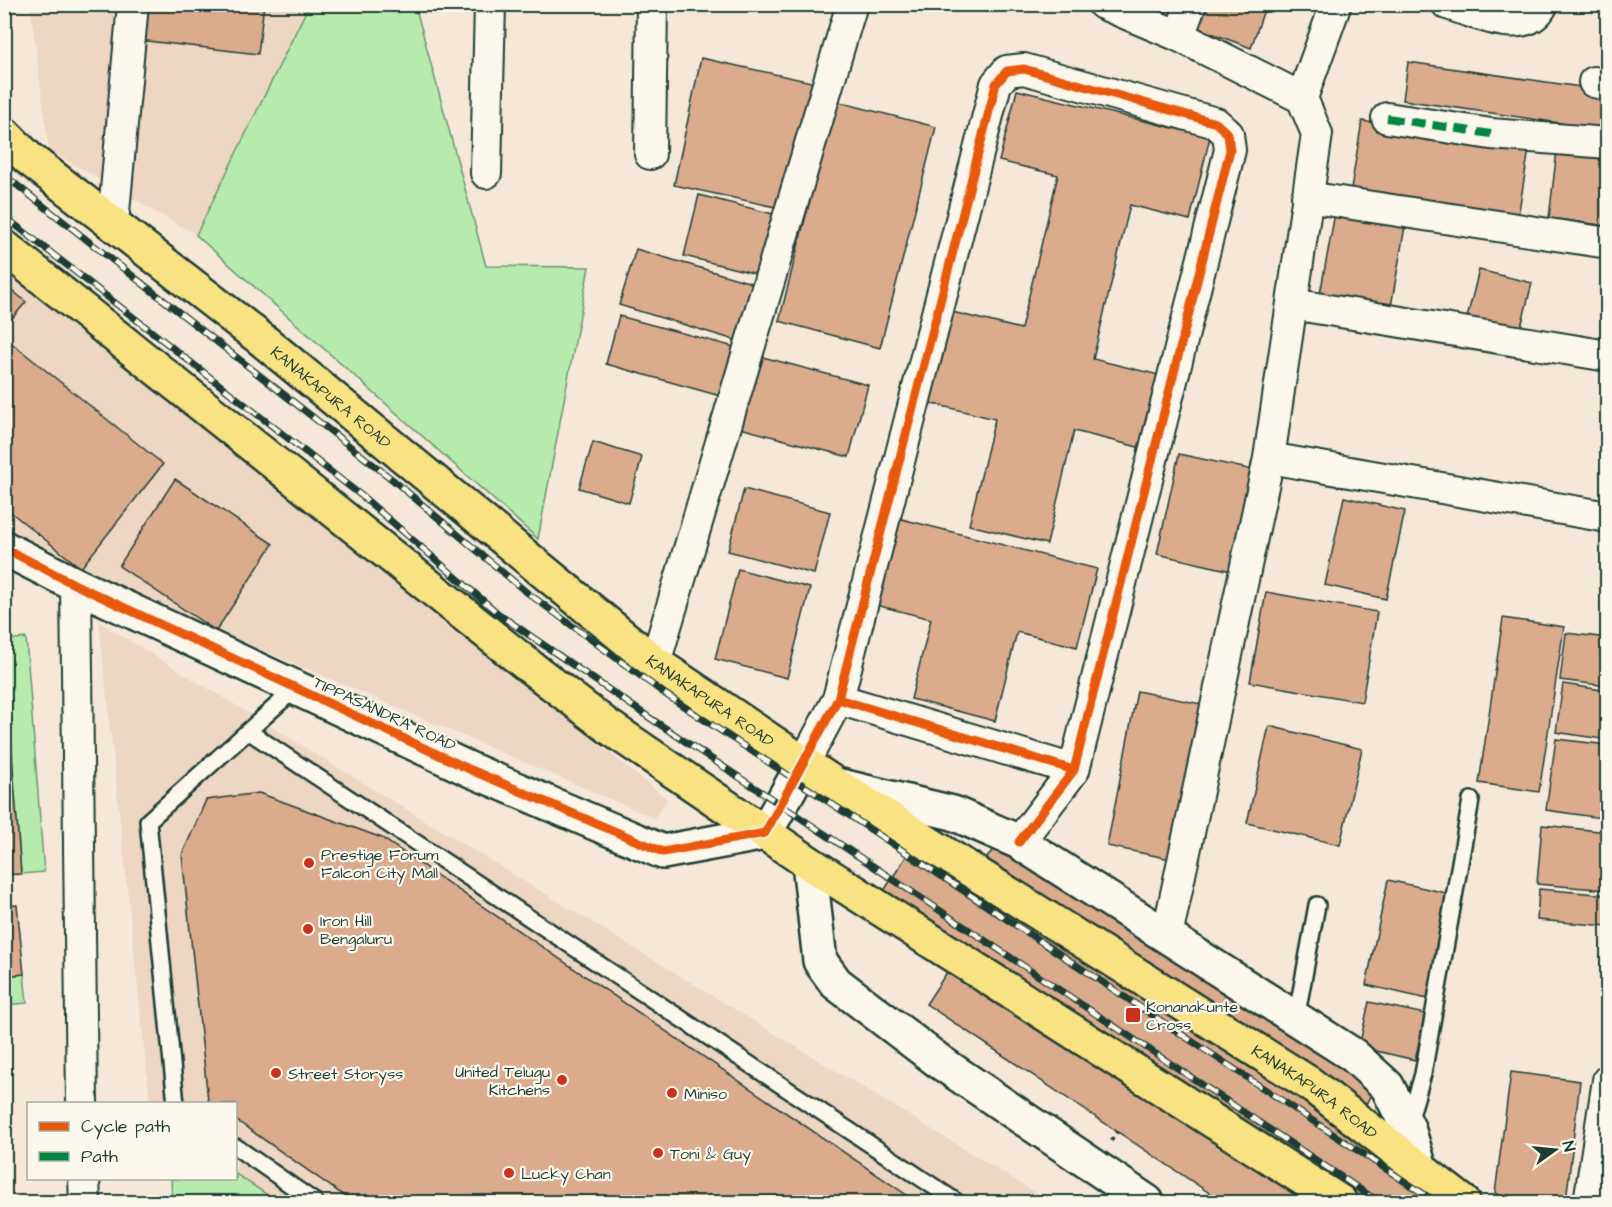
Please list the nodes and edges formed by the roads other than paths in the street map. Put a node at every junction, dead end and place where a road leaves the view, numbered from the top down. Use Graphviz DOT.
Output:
graph roads {
  1 [pos="134,4"];
  2 [pos="490,4"];
  3 [pos="652,4"];
  4 [pos="852,4"];
  5 [pos="1103,4"];
  6 [pos="1191,4"];
  7 [pos="1336,4"];
  8 [pos="1447,4"];
  9 [pos="1543,4"];
  10 [pos="1179,36"];
  11 [pos="1302,98"];
  12 [pos="1387,118"];
  13 [pos="4,134"];
  14 [pos="1608,143"];
  15 [pos="650,154"];
  16 [pos="486,173"];
  17 [pos="1307,197"];
  18 [pos="113,223"];
  19 [pos="1608,243"];
  20 [pos="4,247"];
  21 [pos="1292,304"];
  22 [pos="1608,356"];
  23 [pos="1269,458"];
  24 [pos="1608,517"];
  25 [pos="4,548"];
  26 [pos="75,585"];
  27 [pos="655,663"];
  28 [pos="296,688"];
  29 [pos="838,699"];
  30 [pos="248,731"];
  31 [pos="804,763"];
  32 [pos="1074,770"];
  33 [pos="836,785"];
  34 [pos="1471,800"];
  35 [pos="765,833"];
  36 [pos="1019,842"];
  37 [pos="809,862"];
  38 [pos="1317,905"];
  39 [pos="1167,936"];
  40 [pos="1296,1019"];
  41 [pos="1608,1080"];
  42 [pos="82,1102"];
  43 [pos="176,1102"];
  44 [pos="1408,1128"];
  45 [pos="237,1148"];
  46 [pos="1419,1165"];
  47 [pos="1601,1165"];
  48 [pos="84,1180"];
  49 [pos="85,1203"];
  50 [pos="315,1203"];
  51 [pos="957,1203"];
  52 [pos="1147,1203"];
  53 [pos="1340,1203"];
  54 [pos="1464,1203"];
  55 [pos="1589,1203"];
  1 -- 18 [label="street"];
  2 -- 16 [label="street"];
  3 -- 15 [label="street"];
  4 -- 27 [label="street"];
  5 -- 10 [label="street"];
  6 -- 10 [label="street"];
  7 -- 11 [label="street"];
  8 -- 9 [label="street"];
  10 -- 11 [label="street"];
  11 -- 17 [label="street"];
  12 -- 14 [label="street"];
  13 -- 18 [label="highway, KANAKAPURA ROAD"];
  17 -- 19 [label="street"];
  17 -- 21 [label="street"];
  18 -- 27 [label="highway, KANAKAPURA ROAD"];
  20 -- 35 [label="highway"];
  21 -- 22 [label="street"];
  21 -- 23 [label="street"];
  23 -- 24 [label="street"];
  23 -- 39 [label="street"];
  25 -- 26 [label="street, TIPPASANDRA ROAD"];
  26 -- 28 [label="street, TIPPASANDRA ROAD"];
  26 -- 42 [label="street"];
  27 -- 31 [label="highway, KANAKAPURA ROAD"];
  28 -- 30 [label="lane"];
  28 -- 35 [label="street, TIPPASANDRA ROAD"];
  29 -- 31 [label="street"];
  29 -- 32 [label="street"];
  29 -- 32 [label="street"];
  30 -- 43 [label="lane"];
  30 -- 51 [label="lane"];
  31 -- 33 [label="highway, KANAKAPURA ROAD"];
  31 -- 35 [label="street"];
  32 -- 36 [label="street"];
  33 -- 36 [label="street"];
  33 -- 46 [label="highway, KANAKAPURA ROAD"];
  34 -- 44 [label="lane"];
  35 -- 37 [label="highway"];
  36 -- 39 [label="street"];
  37 -- 52 [label="street"];
  37 -- 53 [label="highway"];
  38 -- 40 [label="lane"];
  39 -- 40 [label="street"];
  40 -- 44 [label="street"];
  41 -- 47 [label="street"];
  44 -- 46 [label="street"];
  45 -- 50 [label="lane"];
  46 -- 54 [label="highway, KANAKAPURA ROAD"];
  47 -- 55 [label="street"];
  48 -- 49 [label="street"];
}
